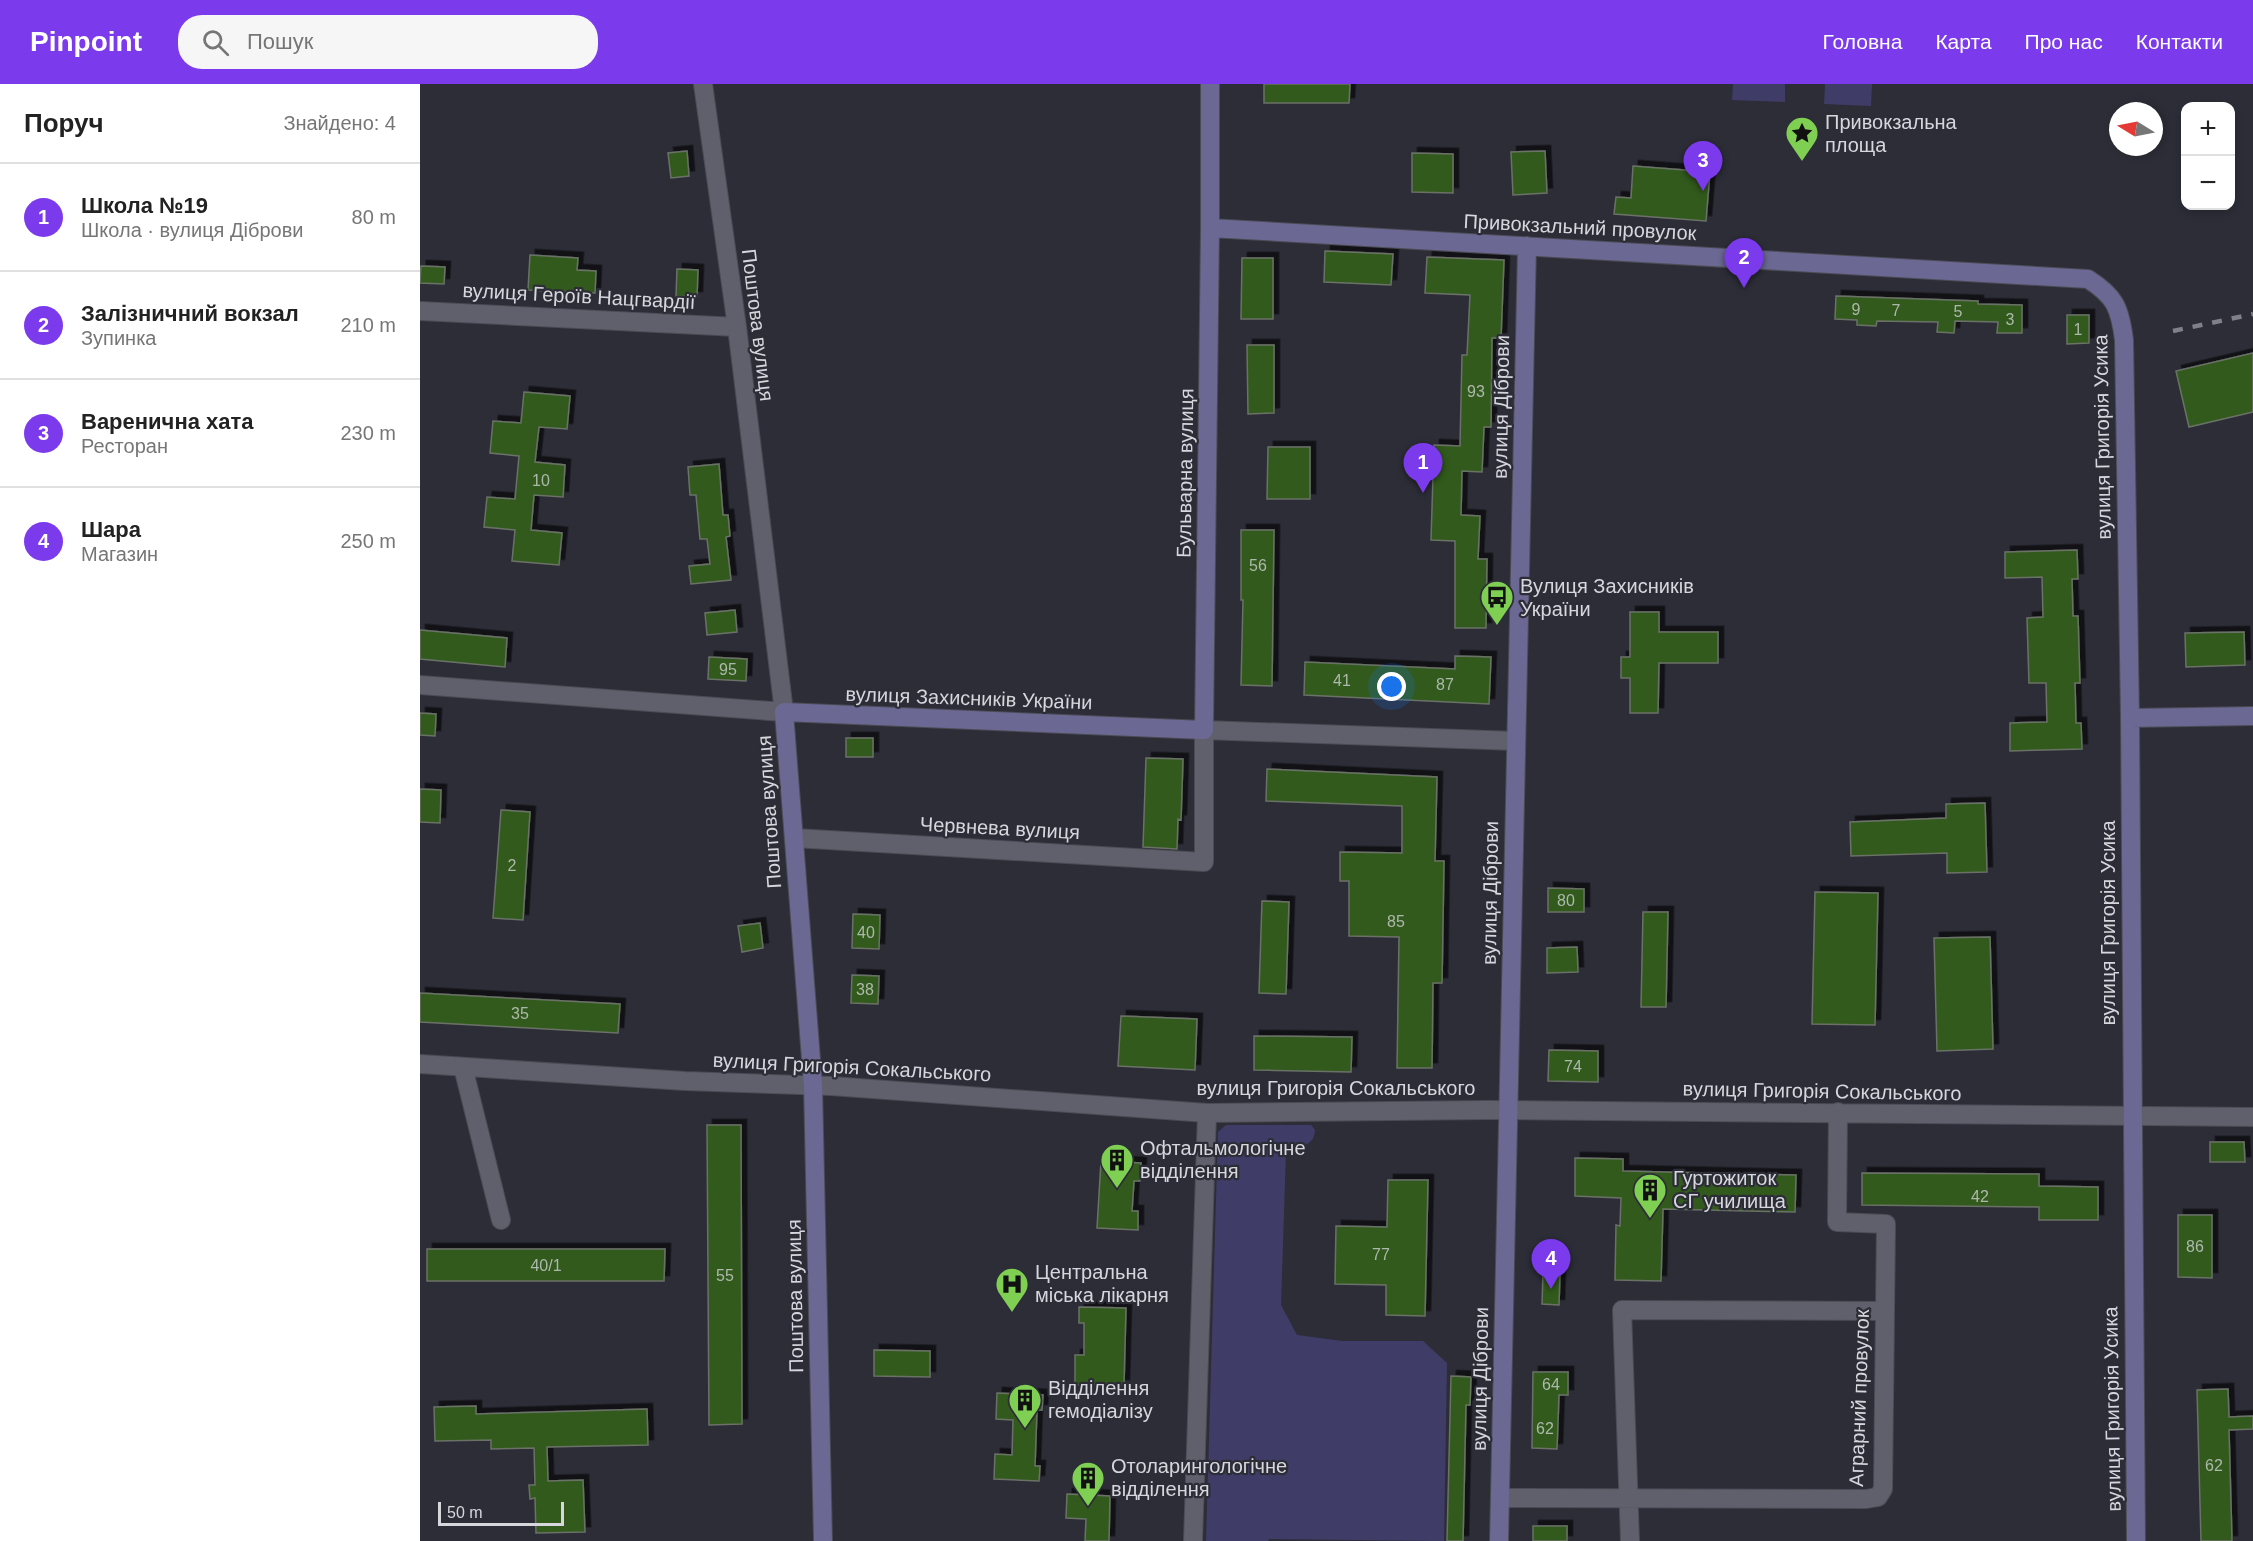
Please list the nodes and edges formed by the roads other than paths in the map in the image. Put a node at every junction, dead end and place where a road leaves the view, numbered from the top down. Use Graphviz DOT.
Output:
graph roads {
  1 [pos="703,84"];
  2 [pos="1210,84"];
  3 [pos="1210,228"];
  4 [pos="1527,246"];
  5 [pos="2116,306"];
  6 [pos="420,311"];
  7 [pos="736,327"];
  8 [pos="420,685"];
  9 [pos="784,712"];
  10 [pos="2253,716"];
  11 [pos="2130,718"];
  12 [pos="1204,730"];
  13 [pos="1516,741"];
  14 [pos="794,838"];
  15 [pos="1204,862"];
  16 [pos="420,1064"];
  17 [pos="463,1067"];
  18 [pos="813,1084"];
  19 [pos="1508,1111"];
  20 [pos="1838,1112"];
  21 [pos="1207,1113"];
  22 [pos="2132,1117"];
  23 [pos="2253,1118"];
  24 [pos="501,1220"];
  25 [pos="1884,1311"];
  26 [pos="1629,1497"];
  27 [pos="1500,1498"];
  28 [pos="823,1541"];
  29 [pos="1193,1541"];
  30 [pos="1499,1541"];
  31 [pos="1630,1541"];
  32 [pos="2136,1541"];
  1 -- 7 [label="street, Поштова вулиця"];
  2 -- 3 [label="street, Бульварна вулиця"];
  3 -- 4 [label="street, Привокзальний провулок"];
  3 -- 12 [label="street, Бульварна вулиця"];
  4 -- 5 [label="street, Привокзальний провулок"];
  4 -- 13 [label="street, вулиця Діброви"];
  5 -- 11 [label="street, вулиця Григорія Усика"];
  6 -- 7 [label="street, вулиця Героїв Нацгвардії"];
  7 -- 9 [label="street, Поштова вулиця"];
  8 -- 9 [label="street, вулиця Захисників України"];
  9 -- 12 [label="street, вулиця Захисників України"];
  9 -- 14 [label="street, Поштова вулиця"];
  10 -- 11 [label="street"];
  11 -- 22 [label="street, вулиця Григорія Усика"];
  12 -- 13 [label="street, вулиця Захисників України"];
  12 -- 15 [label="street, Бульварна вулиця"];
  13 -- 19 [label="street, вулиця Діброви"];
  14 -- 15 [label="street, Червнева вулиця"];
  14 -- 18 [label="street, Поштова вулиця"];
  16 -- 17 [label="street, вулиця Григорія Сокальського"];
  17 -- 18 [label="street, вулиця Григорія Сокальського"];
  17 -- 24 [label="street"];
  18 -- 21 [label="street, вулиця Григорія Сокальського"];
  18 -- 28 [label="street, Поштова вулиця"];
  19 -- 20 [label="street, вулиця Григорія Сокальського"];
  19 -- 21 [label="street, вулиця Григорія Сокальського"];
  19 -- 27 [label="street, вулиця Діброви"];
  20 -- 22 [label="street, вулиця Григорія Сокальського"];
  20 -- 25 [label="street, Аграрний провулок"];
  21 -- 29 [label="street"];
  22 -- 23 [label="street, вулиця Григорія Сокальського"];
  22 -- 32 [label="street, вулиця Григорія Усика"];
  25 -- 26 [label="street, Аграрний провулок"];
  25 -- 26 [label="street"];
  26 -- 27 [label="street, Аграрний провулок"];
  26 -- 31 [label="street"];
  27 -- 30 [label="street, вулиця Діброви"];
}
